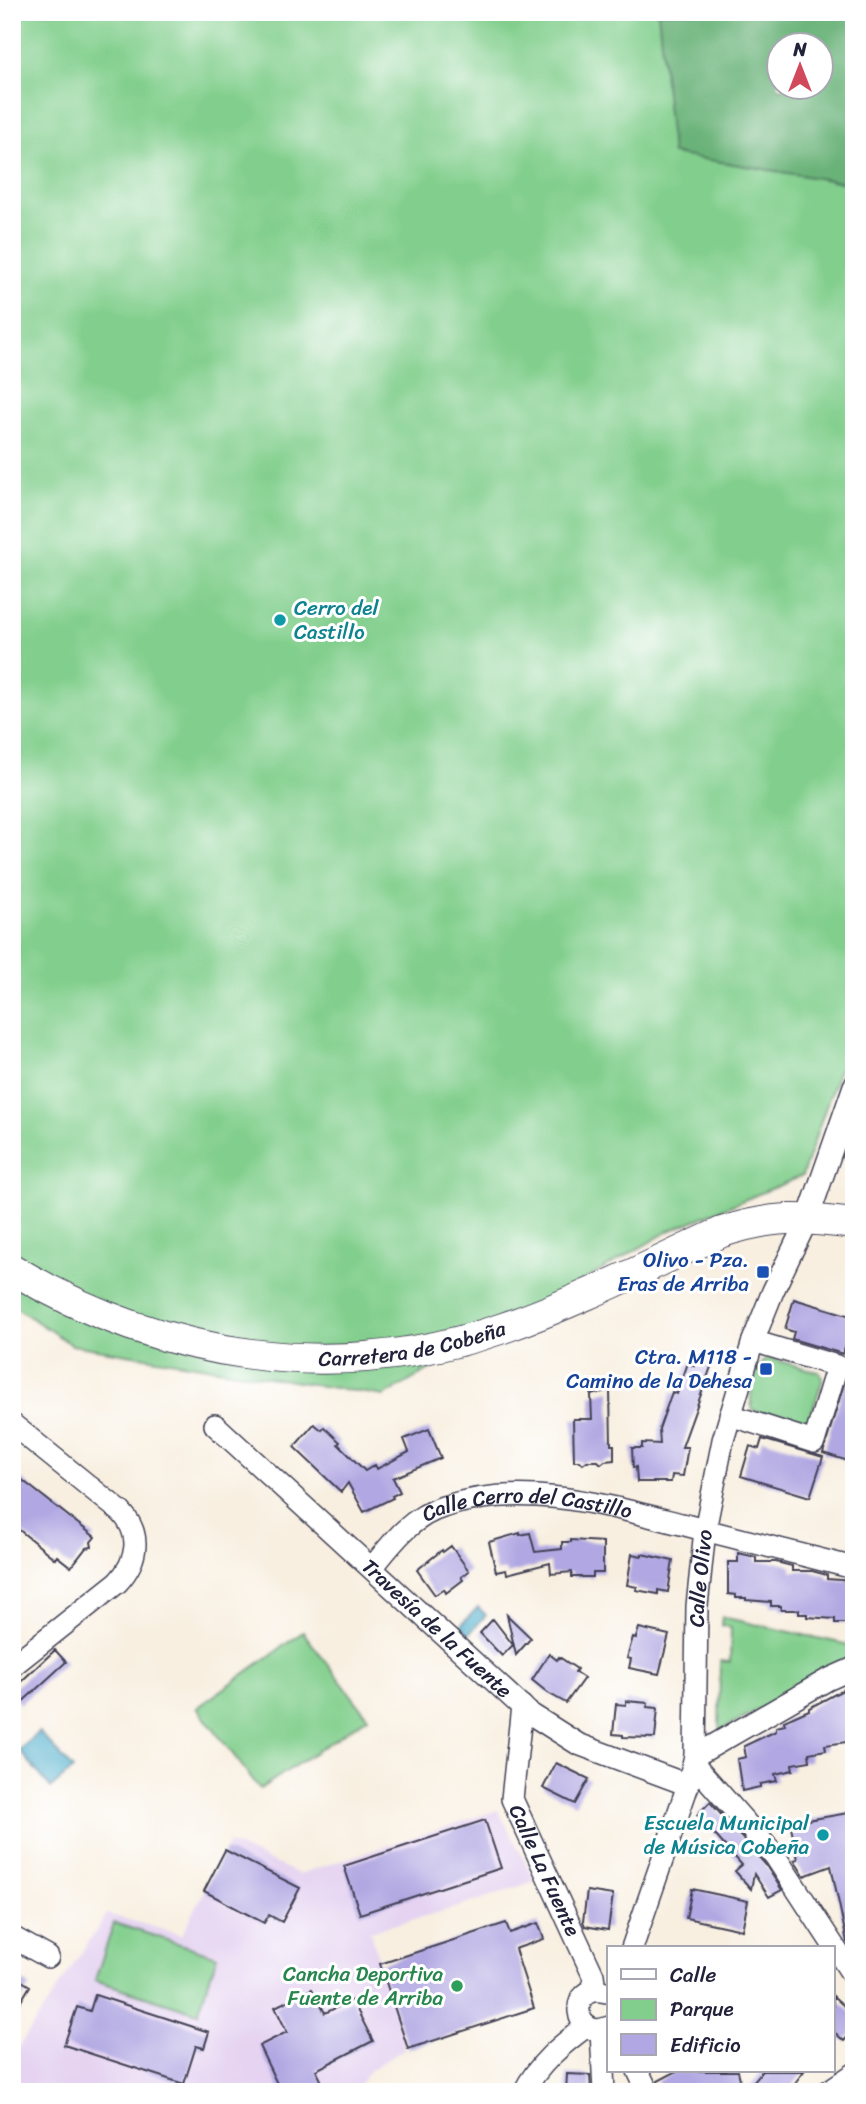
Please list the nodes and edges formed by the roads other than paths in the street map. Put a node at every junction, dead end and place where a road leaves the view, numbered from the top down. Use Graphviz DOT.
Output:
graph roads {
  1 [pos="854,1086"];
  2 [pos="808,1218"];
  3 [pos="854,1224"];
  4 [pos="12,1269"];
  5 [pos="754,1341"];
  6 [pos="730,1415"];
  7 [pos="12,1424"];
  8 [pos="215,1424"];
  9 [pos="705,1530"];
  10 [pos="372,1568"];
  11 [pos="854,1568"];
  12 [pos="12,1666"];
  13 [pos="854,1668"];
  14 [pos="522,1706"];
  15 [pos="694,1760"];
  16 [pos="688,1785"];
  17 [pos="12,1937"];
  18 [pos="633,1946"];
  19 [pos="834,1946"];
  20 [pos="834,1946"];
  21 [pos="48,1957"];
  22 [pos="854,1977"];
  23 [pos="602,1992"];
  24 [pos="599,2028"];
  25 [pos="638,2072"];
  26 [pos="854,2074"];
  27 [pos="524,2092"];
  28 [pos="604,2092"];
  29 [pos="648,2092"];
  30 [pos="827,2092"];
  1 -- 2 [label="street, Calle Olivo"];
  2 -- 3 [label="street, Carretera de Cobeña"];
  2 -- 4 [label="street, Carretera de Cobeña"];
  2 -- 5 [label="street, Calle Olivo"];
  5 -- 6 [label="street, Calle Olivo"];
  5 -- 6 [label="street"];
  6 -- 9 [label="street, Calle Olivo"];
  7 -- 12 [label="street"];
  8 -- 10 [label="street, Travesía de la Fuente"];
  9 -- 10 [label="street, Calle Cerro del Castillo"];
  9 -- 11 [label="street, Calle Cerro del Castillo"];
  9 -- 15 [label="street, Calle Olivo"];
  10 -- 14 [label="street, Travesía de la Fuente"];
  13 -- 15 [label="street"];
  14 -- 16 [label="street, Travesía de la Fuente"];
  14 -- 23 [label="street, Calle La Fuente"];
  15 -- 16 [label="street, Calle Olivo"];
  15 -- 20 [label="street"];
  16 -- 18 [label="street, Calle Olivo"];
  17 -- 21 [label="street"];
  19 -- 22 [label="street"];
  23 -- 24 [label="street"];
  24 -- 27 [label="street"];
  24 -- 28 [label="street"];
  25 -- 29 [label="street"];
  26 -- 30 [label="street"];
}
